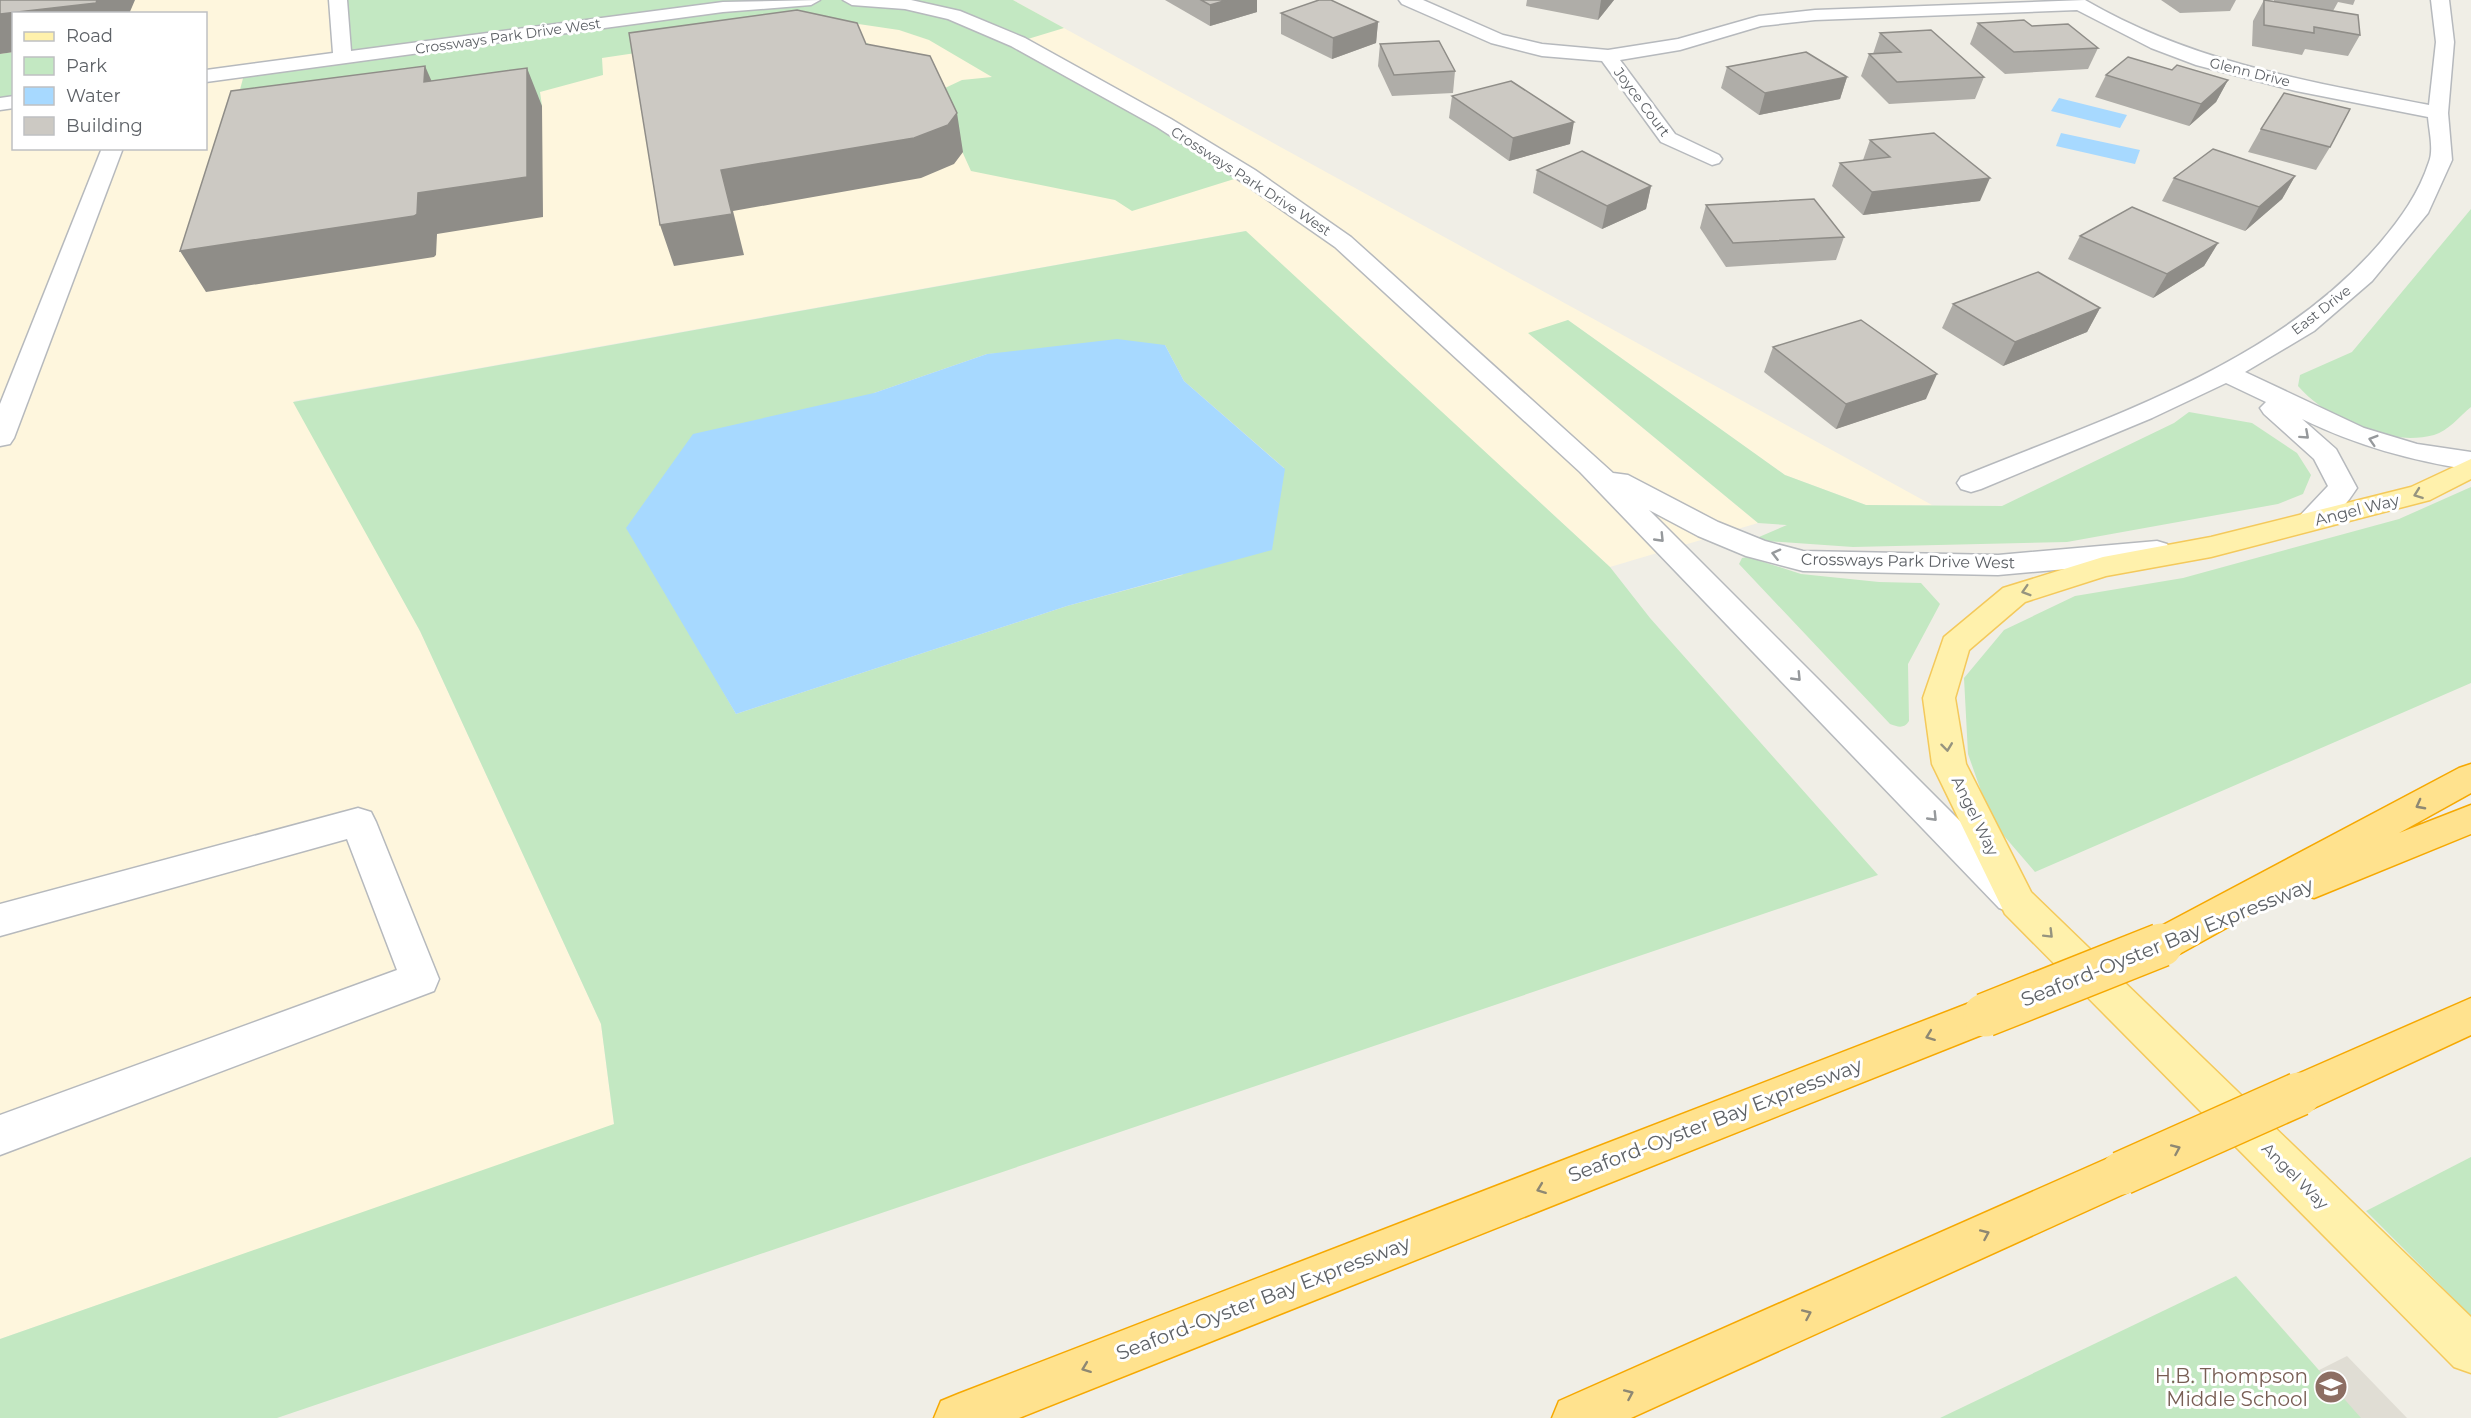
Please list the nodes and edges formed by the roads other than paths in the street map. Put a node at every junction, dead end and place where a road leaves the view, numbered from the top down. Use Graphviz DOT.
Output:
graph roads {
  1 [pos="338,0"];
  2 [pos="811,0"];
  3 [pos="852,0"];
  4 [pos="1408,0"];
  5 [pos="2440,0"];
  6 [pos="2076,2"];
  7 [pos="1608,56"];
  8 [pos="342,58"];
  9 [pos="207,76"];
  10 [pos="2438,113"];
  11 [pos="112,150"];
  12 [pos="1712,159"];
  13 [pos="2226,374"];
  14 [pos="0,438"];
  15 [pos="2471,461"];
  16 [pos="1590,466"];
  17 [pos="2471,468"];
  18 [pos="1971,483"];
  19 [pos="2308,522"];
  20 [pos="2211,547"];
  21 [pos="2471,777"];
  22 [pos="2471,819"];
  23 [pos="2018,903"];
  24 [pos="0,920"];
  25 [pos="2161,945"];
  26 [pos="2471,1016"];
  27 [pos="2471,1033"];
  28 [pos="2300,1094"];
  29 [pos="0,1135"];
  30 [pos="2471,1350"];
  31 [pos="958,1418"];
  32 [pos="1576,1418"];
  1 -- 8 [label="street"];
  2 -- 8 [label="street, Crossways Park Drive West"];
  3 -- 16 [label="street, Crossways Park Drive West"];
  4 -- 7 [label="street"];
  5 -- 10 [label="street, East Drive"];
  6 -- 7 [label="street"];
  6 -- 10 [label="street, Glenn Drive"];
  7 -- 12 [label="street, Joyce Court"];
  8 -- 9 [label="street, Crossways Park Drive West"];
  10 -- 13 [label="street, East Drive"];
  11 -- 14 [label="street"];
  15 -- 13 [label="street, one-way"];
  13 -- 18 [label="street, East Drive"];
  13 -- 19 [label="street, one-way"];
  20 -- 16 [label="street, Crossways Park Drive West, one-way"];
  16 -- 23 [label="street, Crossways Park Drive West, one-way"];
  17 -- 19 [label="main road, Angel Way, one-way"];
  19 -- 20 [label="main road, Angel Way"];
  20 -- 23 [label="main road, Angel Way, one-way"];
  21 -- 25 [label="highway, one-way"];
  22 -- 25 [label="highway, Seaford-Oyster Bay Expressway"];
  23 -- 30 [label="main road, Angel Way, one-way"];
  24 -- 29 [label="street"];
  25 -- 31 [label="highway, Seaford-Oyster Bay Expressway, one-way, bridge"];
  26 -- 28 [label="highway"];
  27 -- 28 [label="highway"];
  32 -- 28 [label="highway, one-way, bridge"];
}
